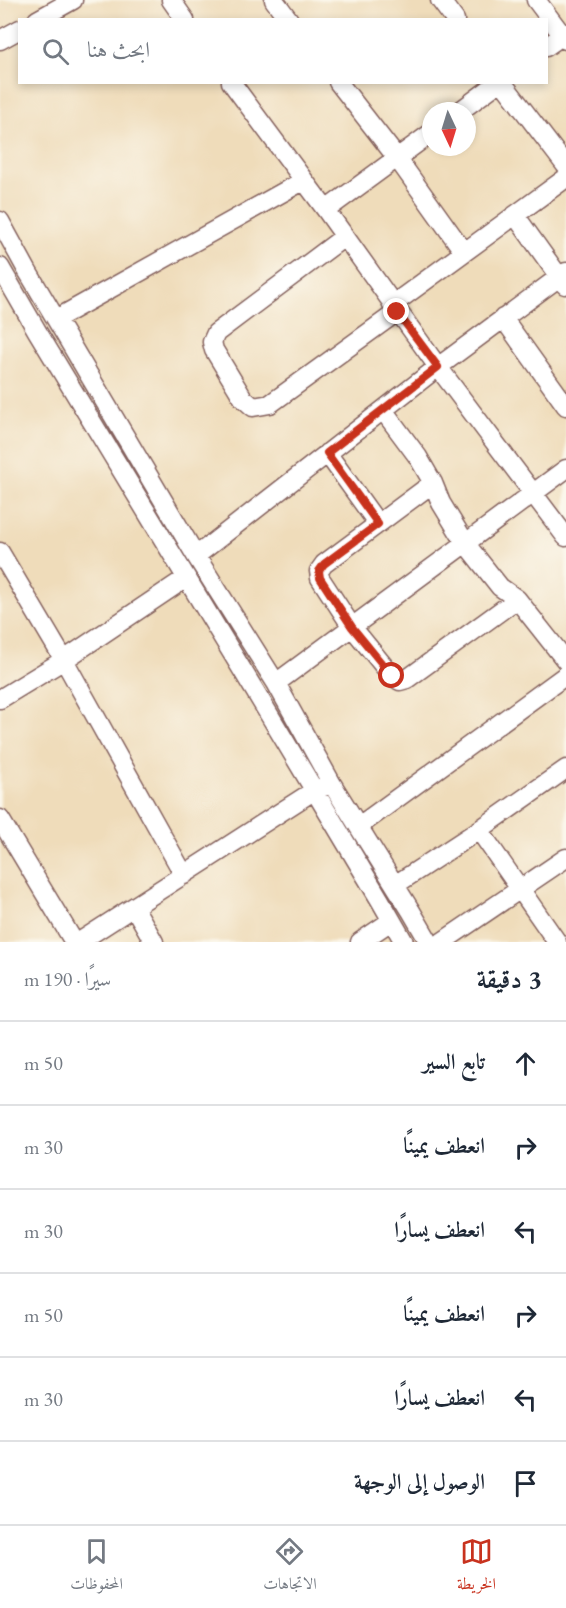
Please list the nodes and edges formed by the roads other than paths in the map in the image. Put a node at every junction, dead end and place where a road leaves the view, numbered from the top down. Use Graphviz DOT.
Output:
graph roads {
  1 [pos="74,0"];
  2 [pos="171,0"];
  3 [pos="274,0"];
  4 [pos="440,0"];
  5 [pos="536,0"];
  6 [pos="41,18"];
  7 [pos="184,18"];
  8 [pos="288,18"];
  9 [pos="454,18"];
  10 [pos="18,30"];
  11 [pos="565,36"];
  12 [pos="0,39"];
  13 [pos="548,46"];
  14 [pos="232,84"];
  15 [pos="340,84"];
  16 [pos="498,84"];
  17 [pos="503,84"];
  18 [pos="473,102"];
  19 [pos="422,140"];
  20 [pos="397,158"];
  21 [pos="566,166"];
  22 [pos="566,178"];
  23 [pos="303,181"];
  24 [pos="326,210"];
  25 [pos="515,215"];
  26 [pos="0,221"];
  27 [pos="344,237"];
  28 [pos="464,252"];
  29 [pos="0,267"];
  30 [pos="564,278"];
  31 [pos="394,308"];
  32 [pos="504,318"];
  33 [pos="56,319"];
  34 [pos="438,367"];
  35 [pos="566,406"];
  36 [pos="383,410"];
  37 [pos="327,453"];
  38 [pos="566,469"];
  39 [pos="433,483"];
  40 [pos="534,494"];
  41 [pos="378,524"];
  42 [pos="566,537"];
  43 [pos="466,544"];
  44 [pos="0,552"];
  45 [pos="196,556"];
  46 [pos="186,578"];
  47 [pos="517,598"];
  48 [pos="352,627"];
  49 [pos="64,660"];
  50 [pos="566,661"];
  51 [pos="566,675"];
  52 [pos="276,683"];
  53 [pos="0,699"];
  54 [pos="566,769"];
  55 [pos="332,784"];
  56 [pos="315,790"];
  57 [pos="0,819"];
  58 [pos="359,826"];
  59 [pos="479,830"];
  60 [pos="566,858"];
  61 [pos="184,875"];
  62 [pos="395,885"];
  63 [pos="521,890"];
  64 [pos="134,907"];
  65 [pos="391,921"];
  66 [pos="74,942"];
  67 [pos="79,942"];
  68 [pos="154,942"];
  69 [pos="360,942"];
  70 [pos="404,942"];
  71 [pos="429,942"];
  72 [pos="442,942"];
  73 [pos="556,942"];
  1 -- 6 [label="street"];
  2 -- 7 [label="street"];
  3 -- 8 [label="street"];
  4 -- 9 [label="street"];
  5 -- 11 [label="street"];
  10 -- 12 [label="street"];
  11 -- 13 [label="street"];
  14 -- 23 [label="street"];
  15 -- 20 [label="street"];
  16 -- 18 [label="street"];
  17 -- 21 [label="street"];
  19 -- 20 [label="street"];
  20 -- 24 [label="street"];
  20 -- 28 [label="street"];
  22 -- 25 [label="street"];
  23 -- 24 [label="street"];
  23 -- 33 [label="street"];
  24 -- 27 [label="street"];
  25 -- 28 [label="street"];
  25 -- 30 [label="street"];
  26 -- 33 [label="street"];
  27 -- 31 [label="street"];
  27 -- 31 [label="street"];
  28 -- 31 [label="street"];
  29 -- 46 [label="street"];
  30 -- 32 [label="street"];
  31 -- 34 [label="street"];
  32 -- 34 [label="street"];
  32 -- 35 [label="street"];
  33 -- 45 [label="street"];
  34 -- 36 [label="street"];
  34 -- 40 [label="street"];
  36 -- 37 [label="street"];
  36 -- 39 [label="street"];
  37 -- 41 [label="street"];
  37 -- 45 [label="street"];
  38 -- 40 [label="street"];
  39 -- 41 [label="street"];
  39 -- 43 [label="street"];
  40 -- 42 [label="street"];
  40 -- 43 [label="street"];
  41 -- 48 [label="street"];
  43 -- 47 [label="street"];
  43 -- 48 [label="street"];
  44 -- 49 [label="street"];
  45 -- 52 [label="street"];
  46 -- 49 [label="street"];
  46 -- 56 [label="street"];
  47 -- 48 [label="street"];
  47 -- 50 [label="street"];
  48 -- 52 [label="street"];
  49 -- 53 [label="street"];
  49 -- 61 [label="street"];
  51 -- 58 [label="street"];
  52 -- 55 [label="street"];
  54 -- 59 [label="street"];
  55 -- 56 [label="street"];
  55 -- 58 [label="street"];
  56 -- 61 [label="street"];
  56 -- 65 [label="street"];
  57 -- 66 [label="street"];
  58 -- 62 [label="street"];
  59 -- 62 [label="street"];
  59 -- 63 [label="street"];
  60 -- 63 [label="street"];
  61 -- 64 [label="street"];
  62 -- 71 [label="street"];
  63 -- 72 [label="street"];
  63 -- 73 [label="street"];
  64 -- 67 [label="street"];
  64 -- 68 [label="street"];
  65 -- 69 [label="street"];
  65 -- 70 [label="street"];
}
